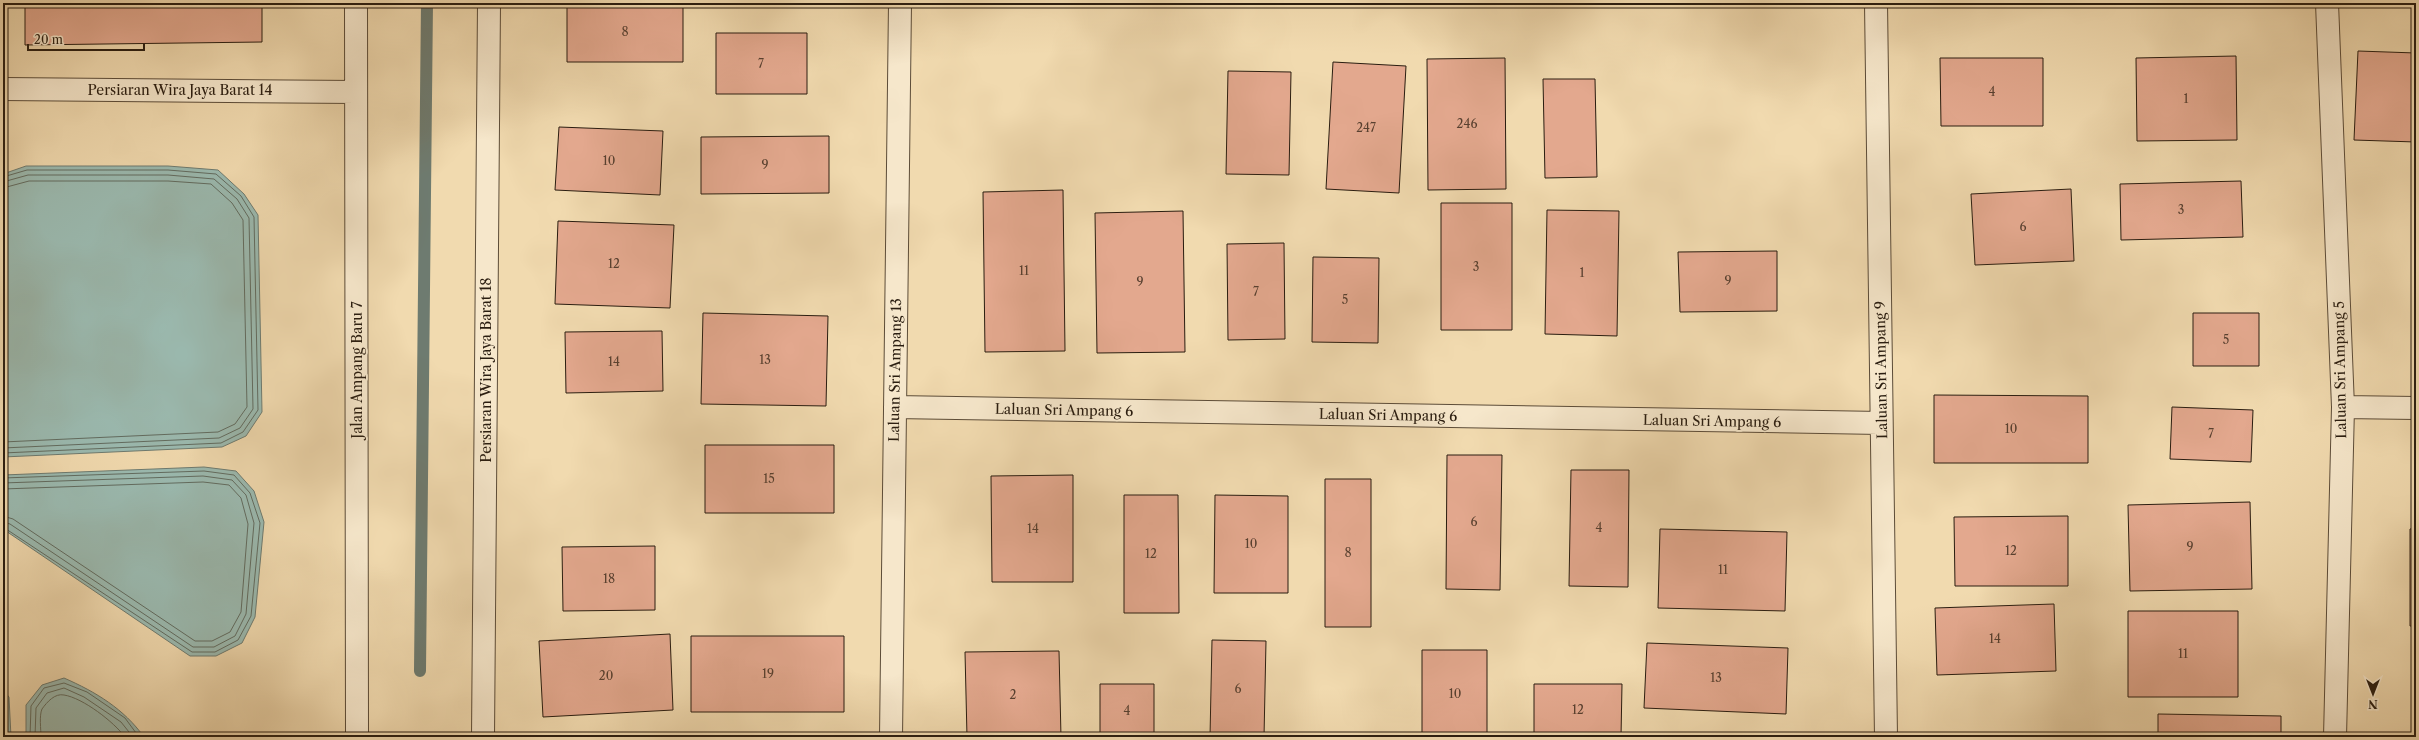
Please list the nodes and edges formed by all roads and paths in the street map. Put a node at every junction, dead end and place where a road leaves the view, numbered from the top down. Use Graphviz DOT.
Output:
graph roads {
  1 [pos="356,3"];
  2 [pos="489,3"];
  3 [pos="900,3"];
  4 [pos="1876,3"];
  5 [pos="2327,3"];
  6 [pos="3,89"];
  7 [pos="356,92"];
  8 [pos="895,407"];
  9 [pos="2343,407"];
  10 [pos="2416,408"];
  11 [pos="1881,424"];
  12 [pos="357,737"];
  13 [pos="483,737"];
  14 [pos="891,737"];
  15 [pos="1886,737"];
  16 [pos="2335,737"];
  1 -- 7 [label="street, Jalan Ampang Baru 7"];
  2 -- 13 [label="street, Persiaran Wira Jaya Barat 18"];
  3 -- 8 [label="street, Laluan Sri Ampang 13"];
  4 -- 11 [label="street, Laluan Sri Ampang 9"];
  5 -- 9 [label="street, Laluan Sri Ampang 5"];
  6 -- 7 [label="street, Persiaran Wira Jaya Barat 14"];
  7 -- 12 [label="street, Jalan Ampang Baru 7"];
  8 -- 11 [label="street, Laluan Sri Ampang 6"];
  8 -- 14 [label="street, Laluan Sri Ampang 13"];
  9 -- 10 [label="street"];
  9 -- 16 [label="street, Laluan Sri Ampang 5"];
  11 -- 15 [label="street, Laluan Sri Ampang 9"];
}
